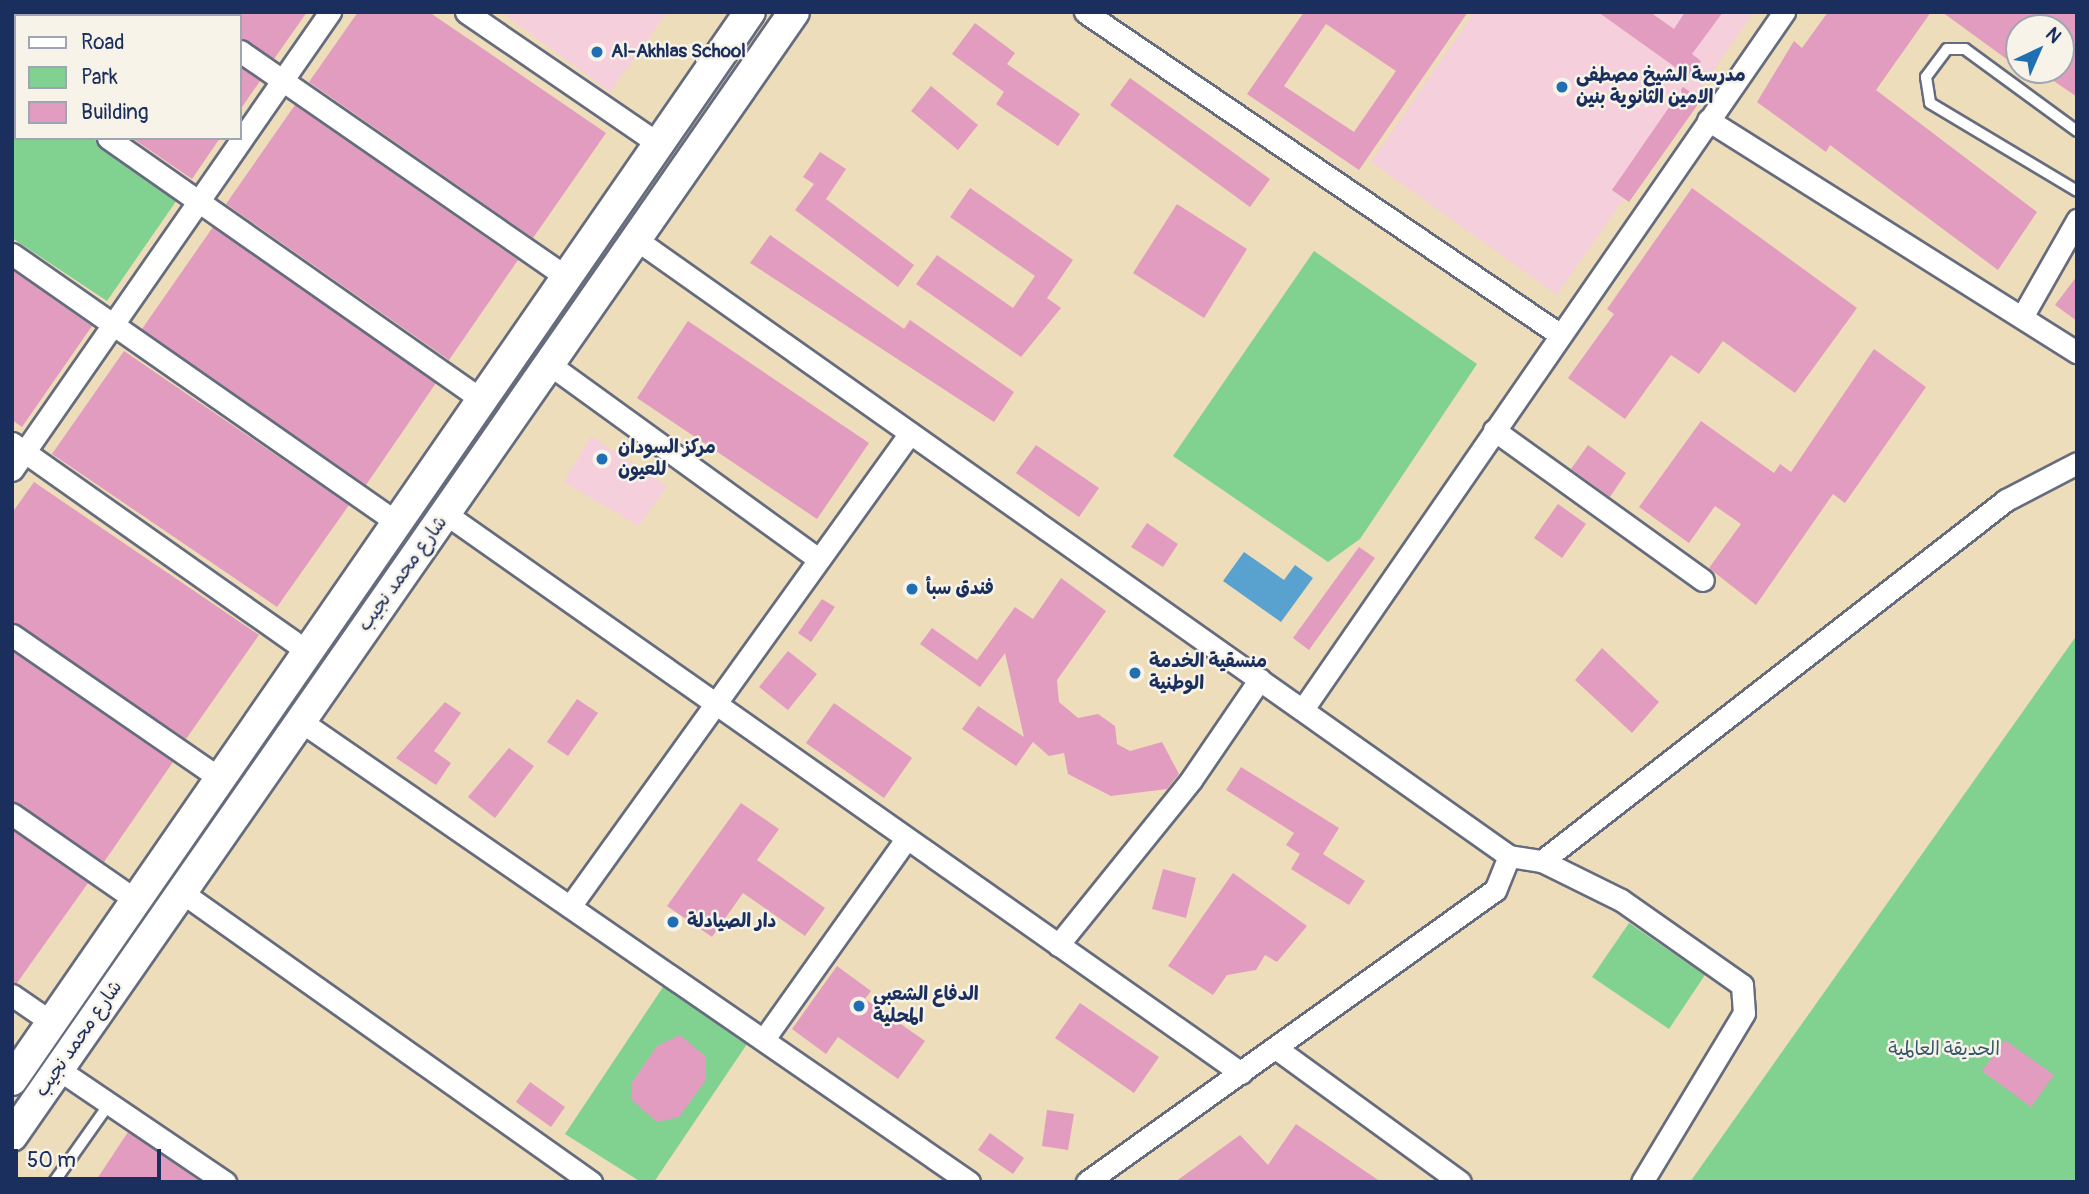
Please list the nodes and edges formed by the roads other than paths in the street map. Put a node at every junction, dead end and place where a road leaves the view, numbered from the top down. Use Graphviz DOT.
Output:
graph roads {
  1 [pos="330,12"];
  2 [pos="466,12"];
  3 [pos="750,12"];
  4 [pos="794,12"];
  5 [pos="1085,12"];
  6 [pos="1784,12"];
  7 [pos="242,52"];
  8 [pos="283,82"];
  9 [pos="1708,120"];
  10 [pos="2077,131"];
  11 [pos="242,139"];
  12 [pos="111,140"];
  13 [pos="242,140"];
  14 [pos="660,145"];
  15 [pos="2077,191"];
  16 [pos="198,201"];
  17 [pos="2077,220"];
  18 [pos="637,240"];
  19 [pos="12,254"];
  20 [pos="566,277"];
  21 [pos="2022,317"];
  22 [pos="112,324"];
  23 [pos="1559,334"];
  24 [pos="2077,352"];
  25 [pos="549,364"];
  26 [pos="481,399"];
  27 [pos="1494,430"];
  28 [pos="910,433"];
  29 [pos="18,447"];
  30 [pos="2077,463"];
  31 [pos="12,470"];
  32 [pos="446,514"];
  33 [pos="395,521"];
  34 [pos="818,559"];
  35 [pos="1703,580"];
  36 [pos="12,635"];
  37 [pos="305,650"];
  38 [pos="1260,679"];
  39 [pos="713,705"];
  40 [pos="1303,709"];
  41 [pos="299,720"];
  42 [pos="218,777"];
  43 [pos="12,814"];
  44 [pos="906,839"];
  45 [pos="1509,856"];
  46 [pos="1542,861"];
  47 [pos="180,891"];
  48 [pos="133,898"];
  49 [pos="571,905"];
  50 [pos="1058,945"];
  51 [pos="12,995"];
  52 [pos="51,1022"];
  53 [pos="764,1039"];
  54 [pos="1277,1049"];
  55 [pos="58,1069"];
  56 [pos="1241,1073"];
  57 [pos="12,1080"];
  58 [pos="109,1104"];
  59 [pos="12,1136"];
  60 [pos="54,1182"];
  61 [pos="225,1182"];
  62 [pos="591,1182"];
  63 [pos="969,1182"];
  64 [pos="1087,1182"];
  65 [pos="1460,1182"];
  66 [pos="1642,1182"];
  1 -- 8 [label="street"];
  2 -- 14 [label="street"];
  3 -- 14 [label="main road, شارع محمد نجيب"];
  4 -- 18 [label="main road, شارع محمد نجيب"];
  5 -- 23 [label="street"];
  6 -- 9 [label="street"];
  7 -- 8 [label="street"];
  8 -- 11 [label="street"];
  8 -- 20 [label="street"];
  9 -- 21 [label="street"];
  9 -- 23 [label="street"];
  10 -- 15 [label="lane"];
  12 -- 16 [label="street"];
  13 -- 16 [label="street"];
  14 -- 20 [label="main road, شارع محمد نجيب"];
  16 -- 22 [label="street"];
  16 -- 26 [label="street"];
  17 -- 21 [label="street"];
  18 -- 25 [label="main road, شارع محمد نجيب"];
  18 -- 28 [label="street"];
  19 -- 22 [label="street"];
  20 -- 26 [label="main road, شارع محمد نجيب"];
  21 -- 24 [label="street"];
  22 -- 29 [label="street"];
  22 -- 33 [label="street"];
  23 -- 27 [label="street"];
  25 -- 32 [label="main road, شارع محمد نجيب"];
  25 -- 34 [label="street"];
  26 -- 33 [label="main road, شارع محمد نجيب"];
  27 -- 35 [label="street"];
  27 -- 40 [label="street"];
  28 -- 34 [label="street"];
  28 -- 38 [label="street"];
  29 -- 31 [label="street"];
  29 -- 37 [label="street"];
  30 -- 46 [label="street"];
  32 -- 39 [label="street"];
  32 -- 41 [label="main road, شارع محمد نجيب"];
  33 -- 37 [label="main road, شارع محمد نجيب"];
  34 -- 39 [label="street"];
  36 -- 42 [label="street"];
  37 -- 42 [label="main road, شارع محمد نجيب"];
  38 -- 40 [label="street"];
  38 -- 50 [label="street"];
  39 -- 44 [label="street"];
  39 -- 49 [label="street"];
  40 -- 45 [label="street"];
  41 -- 47 [label="main road, شارع محمد نجيب"];
  41 -- 49 [label="street"];
  42 -- 48 [label="main road, شارع محمد نجيب"];
  43 -- 48 [label="street"];
  44 -- 50 [label="street"];
  44 -- 53 [label="street"];
  45 -- 46 [label="street"];
  45 -- 54 [label="street"];
  46 -- 66 [label="street"];
  47 -- 55 [label="main road, شارع محمد نجيب"];
  47 -- 62 [label="street"];
  48 -- 52 [label="main road, شارع محمد نجيب"];
  49 -- 53 [label="street"];
  50 -- 56 [label="street"];
  51 -- 52 [label="street"];
  52 -- 57 [label="main road, شارع محمد نجيب"];
  53 -- 63 [label="street"];
  54 -- 56 [label="street"];
  54 -- 65 [label="street"];
  55 -- 58 [label="street"];
  55 -- 59 [label="main road, شارع محمد نجيب"];
  56 -- 64 [label="street"];
  58 -- 60 [label="lane"];
  58 -- 61 [label="street"];
}
